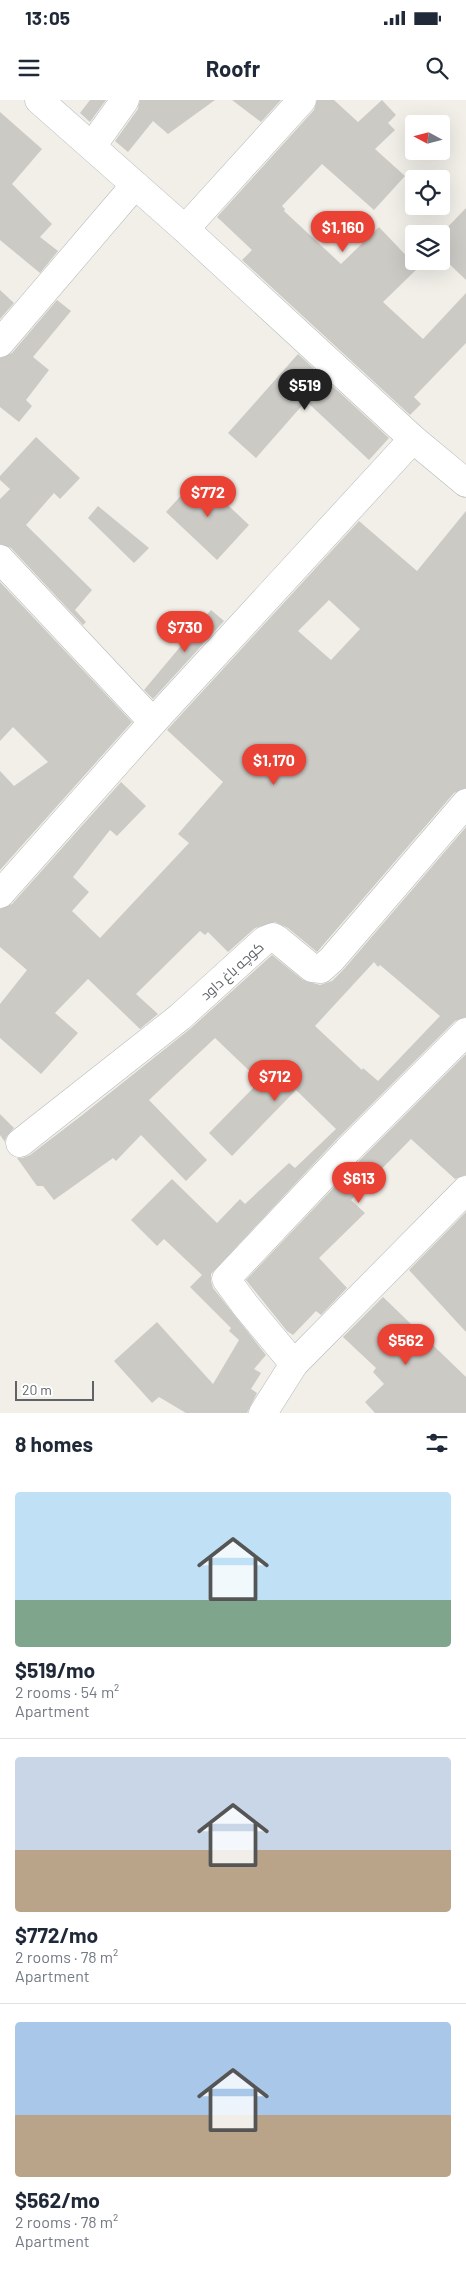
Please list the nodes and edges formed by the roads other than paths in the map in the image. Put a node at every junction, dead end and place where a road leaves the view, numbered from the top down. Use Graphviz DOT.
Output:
graph roads {
  1 [pos="39,100"];
  2 [pos="125,100"];
  3 [pos="302,100"];
  4 [pos="92,146"];
  5 [pos="135,185"];
  6 [pos="186,230"];
  7 [pos="0,343"];
  8 [pos="413,439"];
  9 [pos="466,483"];
  10 [pos="0,560"];
  11 [pos="153,722"];
  12 [pos="466,803"];
  13 [pos="0,894"];
  14 [pos="466,1032"];
  15 [pos="20,1143"];
  16 [pos="466,1190"];
  17 [pos="294,1364"];
  18 [pos="263,1413"];
  1 -- 4 [label="street"];
  2 -- 4 [label="street"];
  3 -- 6 [label="street"];
  4 -- 5 [label="street"];
  5 -- 6 [label="street"];
  5 -- 7 [label="street"];
  6 -- 8 [label="street"];
  8 -- 9 [label="street"];
  8 -- 11 [label="street"];
  10 -- 11 [label="street"];
  11 -- 13 [label="street"];
  12 -- 15 [label="street, کوچه باغ داود"];
  14 -- 17 [label="street"];
  16 -- 17 [label="street"];
  17 -- 18 [label="street"];
}
